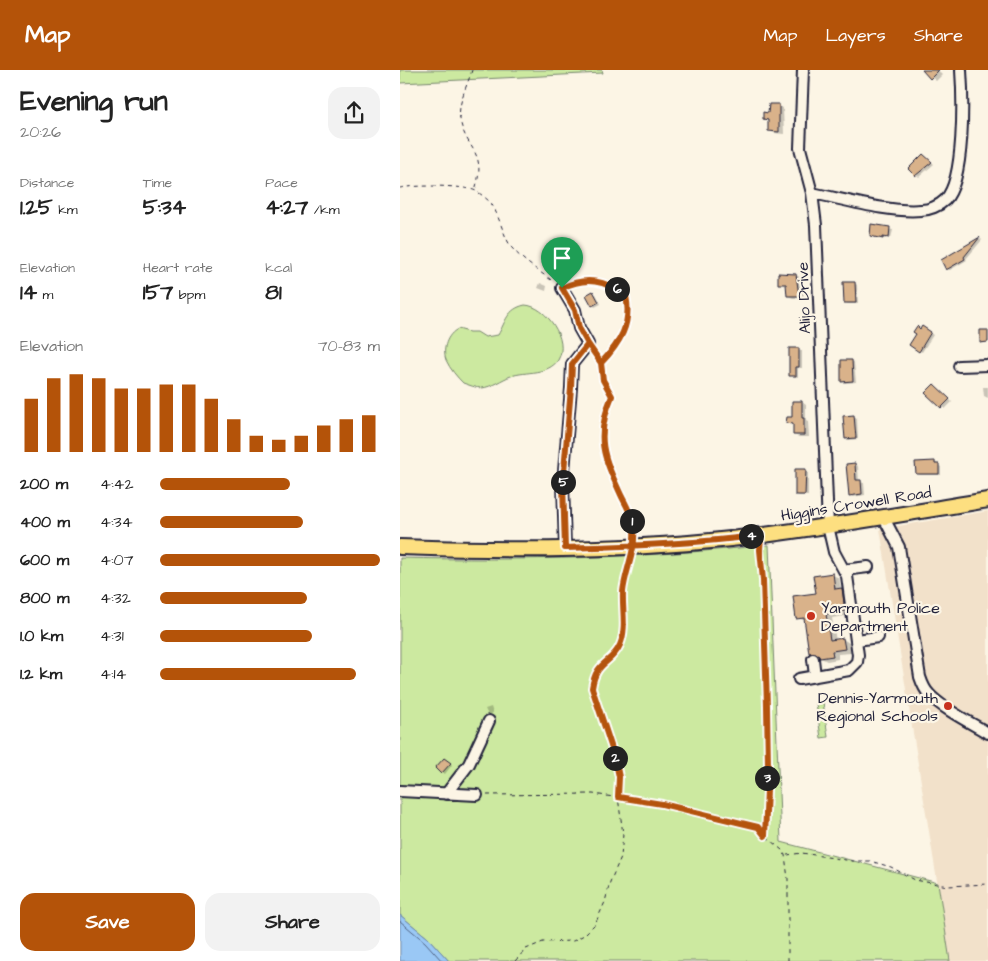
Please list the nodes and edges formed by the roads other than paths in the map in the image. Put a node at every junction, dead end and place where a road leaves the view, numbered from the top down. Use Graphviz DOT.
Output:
graph roads {
  1 [pos="803,70"];
  2 [pos="961,70"];
  3 [pos="812,193"];
  4 [pos="562,288"];
  5 [pos="988,365"];
  6 [pos="959,366"];
  7 [pos="988,500"];
  8 [pos="884,518"];
  9 [pos="828,526"];
  10 [pos="400,547"];
  11 [pos="565,548"];
  12 [pos="868,567"];
  13 [pos="844,570"];
  14 [pos="878,637"];
  15 [pos="857,640"];
  16 [pos="813,659"];
  17 [pos="815,676"];
  18 [pos="799,679"];
  19 [pos="489,721"];
  20 [pos="988,733"];
  21 [pos="400,791"];
  22 [pos="446,794"];
  23 [pos="476,795"];
  1 -- 3 [label="street, Alijo Drive"];
  2 -- 3 [label="street"];
  3 -- 9 [label="street, Alijo Drive"];
  4 -- 11 [label="street"];
  5 -- 6 [label="street"];
  7 -- 8 [label="main road, Higgins Crowell Road"];
  8 -- 9 [label="main road, Higgins Crowell Road"];
  8 -- 20 [label="street"];
  9 -- 11 [label="main road, Higgins Crowell Road"];
  9 -- 13 [label="street, Alijo Drive"];
  10 -- 11 [label="main road, Higgins Crowell Road"];
  12 -- 13 [label="street"];
  13 -- 15 [label="street, Alijo Drive"];
  14 -- 15 [label="street"];
  15 -- 17 [label="street, Alijo Drive"];
  16 -- 17 [label="street"];
  17 -- 18 [label="street, Alijo Drive"];
  19 -- 22 [label="street"];
  21 -- 22 [label="street"];
  22 -- 23 [label="street"];
}
